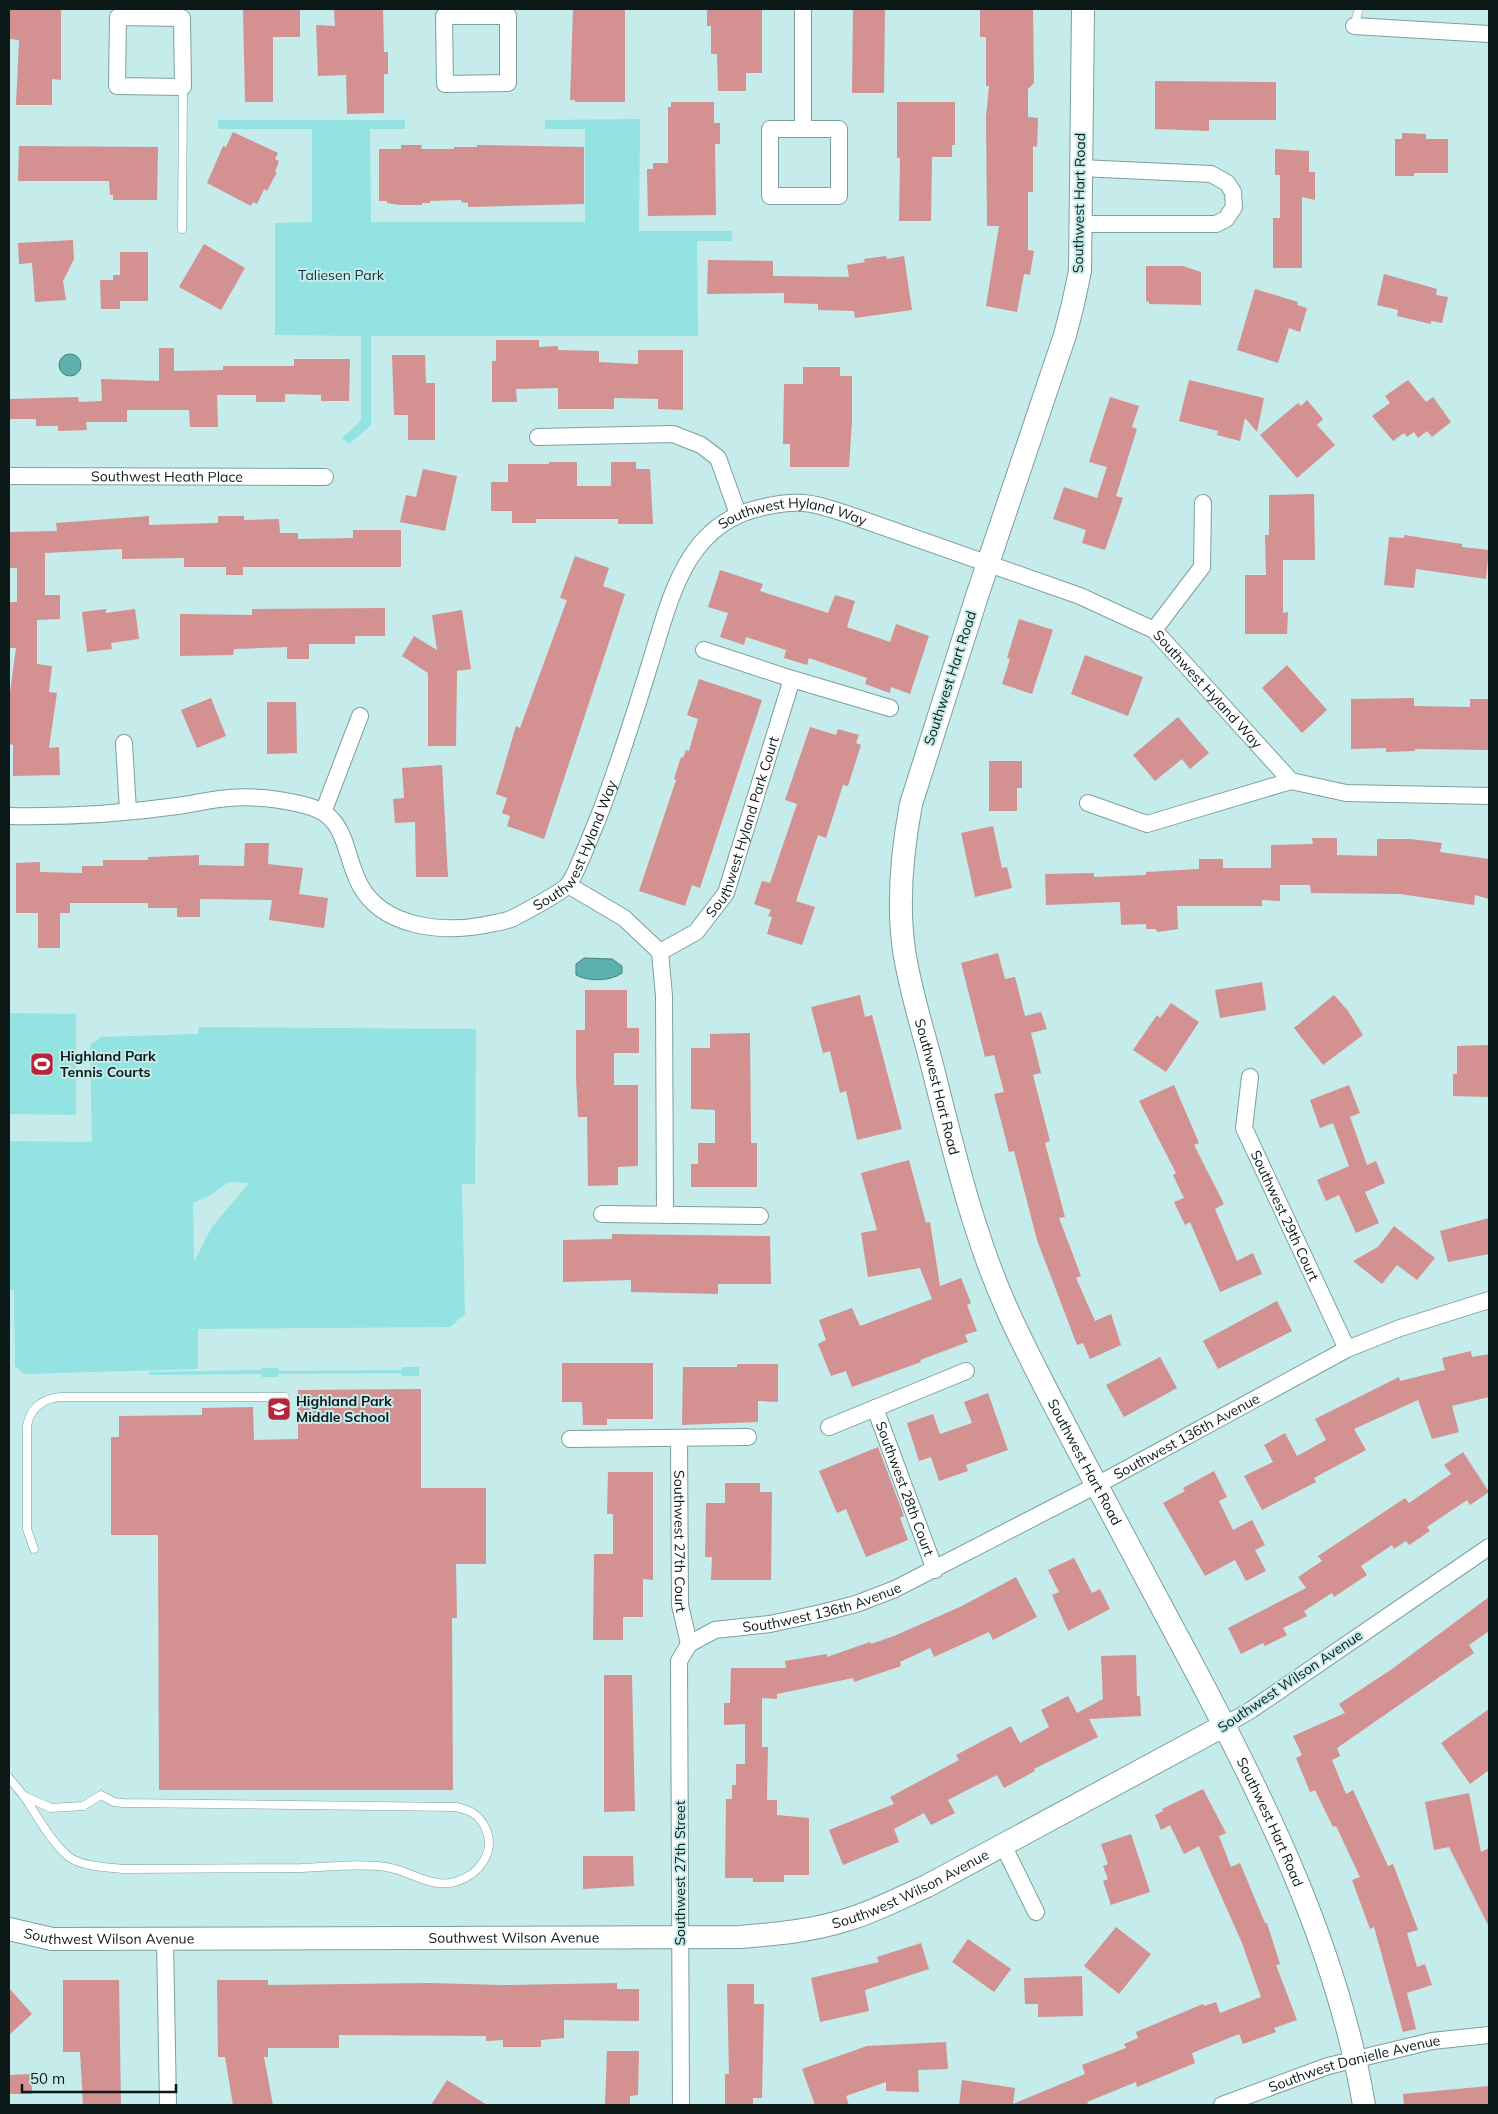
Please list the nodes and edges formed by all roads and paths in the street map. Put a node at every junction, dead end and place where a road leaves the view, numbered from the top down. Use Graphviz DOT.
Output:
graph roads {
  1 [pos="803,9"];
  2 [pos="1083,9"];
  3 [pos="1360,9"];
  4 [pos="478,12"];
  5 [pos="147,13"];
  6 [pos="1354,26"];
  7 [pos="1489,34"];
  8 [pos="183,87"];
  9 [pos="803,129"];
  10 [pos="1080,168"];
  11 [pos="1080,224"];
  12 [pos="182,229"];
  13 [pos="538,437"];
  14 [pos="9,476"];
  15 [pos="326,477"];
  16 [pos="1202,502"];
  17 [pos="738,514"];
  18 [pos="988,566"];
  19 [pos="1154,630"];
  20 [pos="704,650"];
  21 [pos="792,679"];
  22 [pos="890,708"];
  23 [pos="360,716"];
  24 [pos="124,743"];
  25 [pos="1291,781"];
  26 [pos="1489,796"];
  27 [pos="1088,803"];
  28 [pos="324,810"];
  29 [pos="128,811"];
  30 [pos="9,816"];
  31 [pos="568,885"];
  32 [pos="660,952"];
  33 [pos="1250,1076"];
  34 [pos="602,1214"];
  35 [pos="665,1215"];
  36 [pos="760,1216"];
  37 [pos="1489,1300"];
  38 [pos="1347,1349"];
  39 [pos="966,1371"];
  40 [pos="285,1397"];
  41 [pos="875,1408"];
  42 [pos="828,1427"];
  43 [pos="748,1437"];
  44 [pos="570,1439"];
  45 [pos="679,1439"];
  46 [pos="1097,1485"];
  47 [pos="1489,1547"];
  48 [pos="34,1549"];
  49 [pos="935,1570"];
  50 [pos="688,1644"];
  51 [pos="1225,1725"];
  52 [pos="9,1778"];
  53 [pos="24,1796"];
  54 [pos="1003,1845"];
  55 [pos="1036,1912"];
  56 [pos="9,1929"];
  57 [pos="680,1938"];
  58 [pos="165,1939"];
  59 [pos="1489,2035"];
  60 [pos="1354,2060"];
  61 [pos="168,2105"];
  62 [pos="681,2105"];
  63 [pos="1222,2105"];
  64 [pos="1364,2105"];
  1 -- 9 [label="street"];
  2 -- 10 [label="street, Southwest Hart Road"];
  3 -- 6 [label="lane"];
  4 -- 4 [label="street"];
  5 -- 8 [label="street"];
  5 -- 8 [label="street"];
  6 -- 7 [label="street"];
  8 -- 12 [label="lane"];
  9 -- 9 [label="street"];
  10 -- 11 [label="street, Southwest Hart Road"];
  10 -- 11 [label="street"];
  11 -- 18 [label="street, Southwest Hart Road"];
  13 -- 17 [label="street"];
  14 -- 15 [label="street, Southwest Heath Place"];
  16 -- 19 [label="street"];
  17 -- 18 [label="street, Southwest Hyland Way"];
  17 -- 31 [label="street, Southwest Hyland Way"];
  18 -- 19 [label="street, Southwest Hyland Way"];
  18 -- 46 [label="street, Southwest Hart Road"];
  19 -- 25 [label="street, Southwest Hyland Way"];
  20 -- 21 [label="street"];
  21 -- 22 [label="street"];
  21 -- 32 [label="street, Southwest Hyland Park Court"];
  23 -- 28 [label="street"];
  24 -- 29 [label="street"];
  25 -- 26 [label="street"];
  25 -- 27 [label="street"];
  28 -- 29 [label="street"];
  28 -- 31 [label="street, Southwest Hyland Way"];
  29 -- 30 [label="street"];
  31 -- 32 [label="street"];
  32 -- 35 [label="street"];
  33 -- 38 [label="street, Southwest 29th Court"];
  34 -- 35 [label="street"];
  35 -- 36 [label="street"];
  37 -- 38 [label="street, Southwest 136th Avenue"];
  38 -- 46 [label="street, Southwest 136th Avenue"];
  39 -- 41 [label="street, Southwest 28th Court"];
  40 -- 48 [label="lane"];
  41 -- 42 [label="street, Southwest 28th Court"];
  41 -- 49 [label="street, Southwest 28th Court"];
  43 -- 45 [label="street"];
  44 -- 45 [label="street"];
  45 -- 50 [label="street, Southwest 27th Court"];
  46 -- 49 [label="street, Southwest 136th Avenue"];
  46 -- 51 [label="street, Southwest Hart Road"];
  47 -- 51 [label="street, Southwest Wilson Avenue"];
  49 -- 50 [label="street, Southwest 136th Avenue"];
  50 -- 57 [label="street, Southwest 27th Street"];
  51 -- 54 [label="street, Southwest Wilson Avenue"];
  51 -- 60 [label="street, Southwest Hart Road"];
  52 -- 53 [label="lane"];
  53 -- 53 [label="lane"];
  54 -- 55 [label="street, Southwest Wilson Avenue"];
  54 -- 57 [label="street, Southwest Wilson Avenue"];
  56 -- 58 [label="street, Southwest Wilson Avenue"];
  57 -- 58 [label="street, Southwest Wilson Avenue"];
  57 -- 62 [label="street, Southwest 27th Street"];
  58 -- 61 [label="street"];
  59 -- 60 [label="street, Southwest Danielle Avenue"];
  60 -- 63 [label="street, Southwest Danielle Avenue"];
  60 -- 64 [label="street, Southwest Hart Road"];
}
